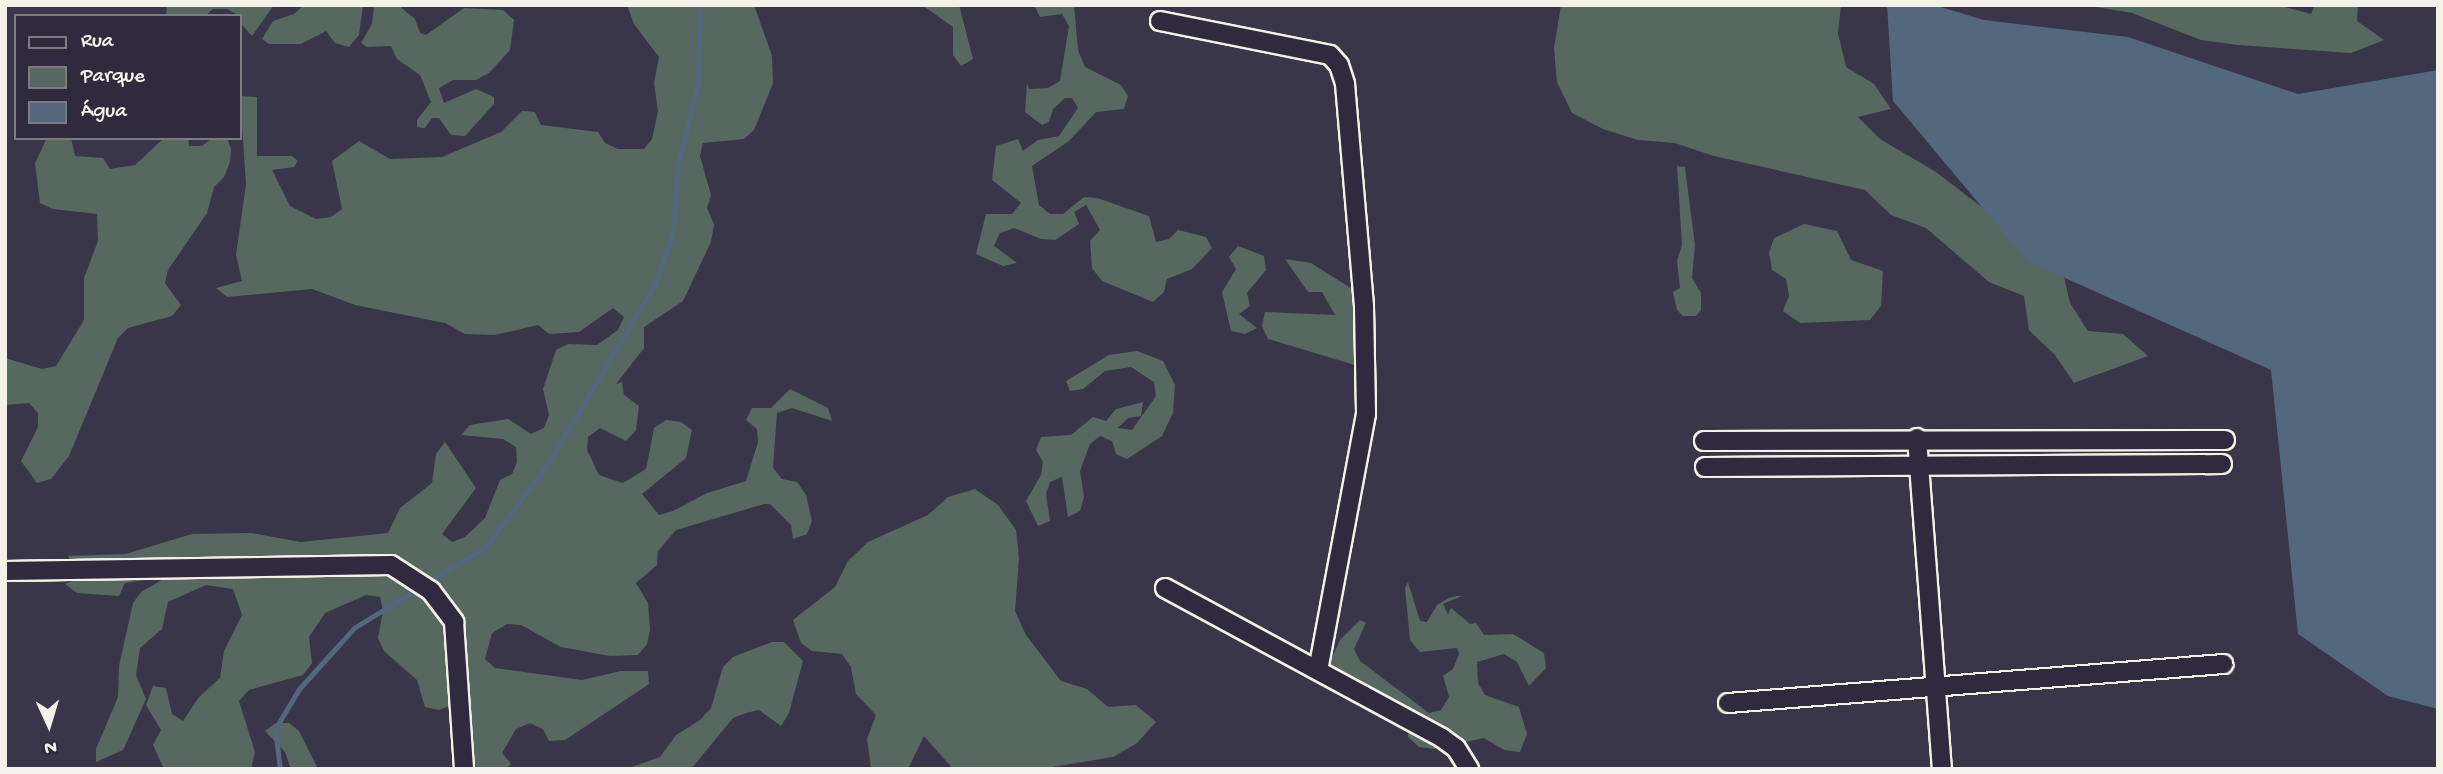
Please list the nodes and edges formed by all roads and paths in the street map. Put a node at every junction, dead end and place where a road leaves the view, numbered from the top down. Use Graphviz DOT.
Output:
graph roads {
  1 [pos="1160,21"];
  2 [pos="1917,438"];
  3 [pos="2225,440"];
  4 [pos="1704,441"];
  5 [pos="1920,464"];
  6 [pos="2222,464"];
  7 [pos="1705,467"];
  8 [pos="5,570"];
  9 [pos="1165,588"];
  10 [pos="2222,664"];
  11 [pos="1318,670"];
  12 [pos="1935,688"];
  13 [pos="1728,703"];
  14 [pos="464,769"];
  15 [pos="1469,769"];
  16 [pos="1942,769"];
  1 -- 11 [label="street"];
  2 -- 3 [label="street"];
  2 -- 4 [label="street"];
  2 -- 5 [label="street"];
  5 -- 6 [label="street"];
  5 -- 7 [label="street"];
  5 -- 12 [label="street"];
  8 -- 14 [label="street"];
  9 -- 11 [label="street"];
  10 -- 12 [label="street"];
  11 -- 15 [label="street"];
  12 -- 13 [label="street"];
  12 -- 16 [label="street"];
}
